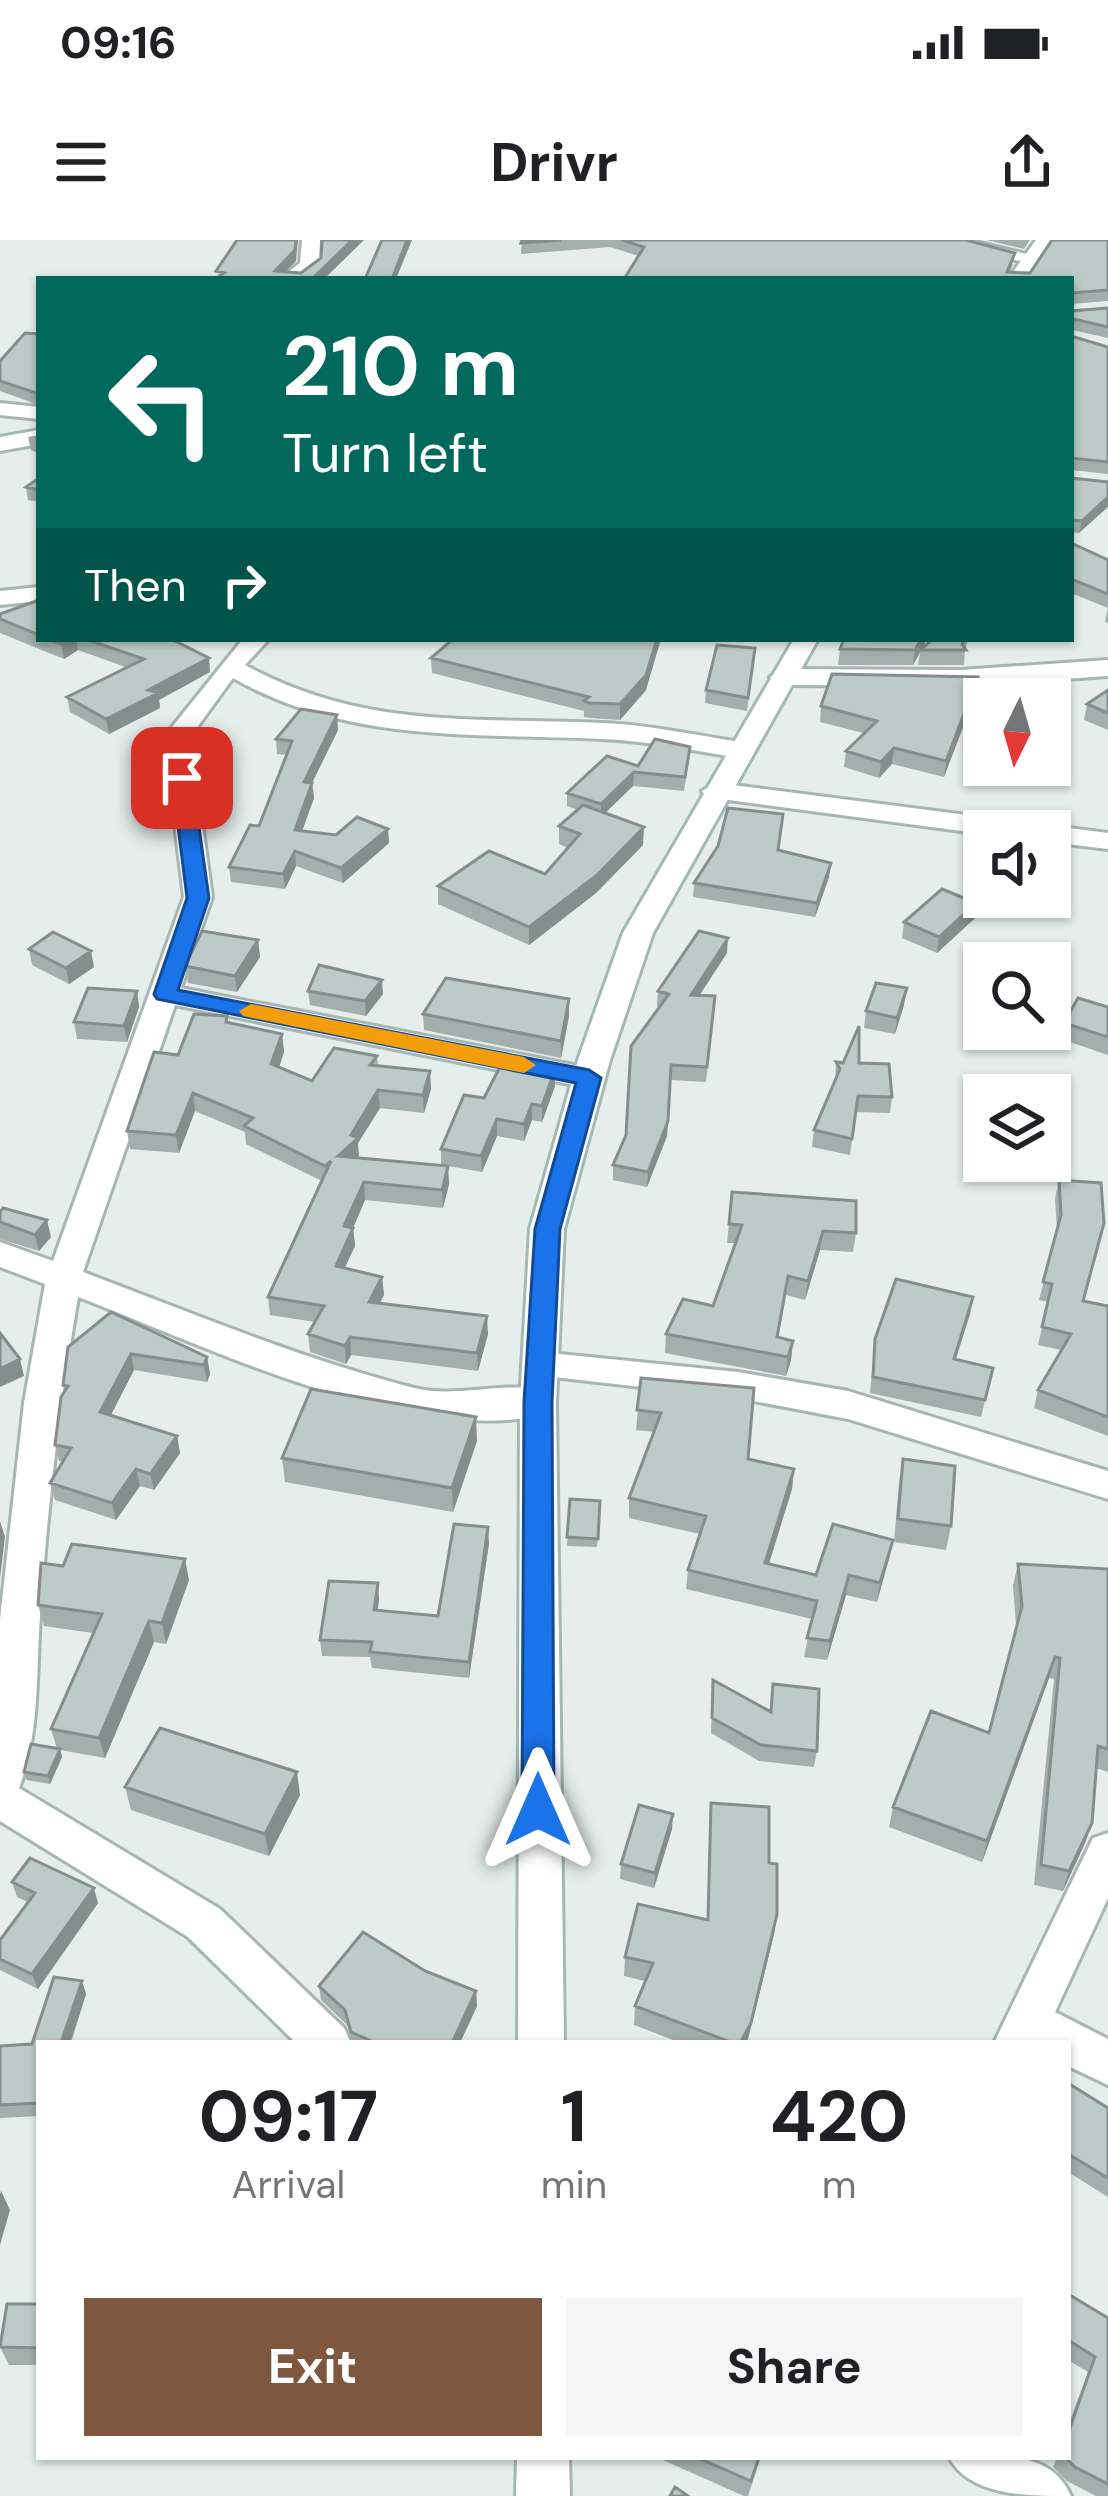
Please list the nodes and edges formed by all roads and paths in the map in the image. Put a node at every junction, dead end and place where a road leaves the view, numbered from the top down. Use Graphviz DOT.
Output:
graph roads {
  1 [pos="311,240"];
  2 [pos="937,240"];
  3 [pos="1045,240"];
  4 [pos="1033,258"];
  5 [pos="293,276"];
  6 [pos="1020,276"];
  7 [pos="0,409"];
  8 [pos="36,412"];
  9 [pos="36,437"];
  10 [pos="0,443"];
  11 [pos="36,594"];
  12 [pos="0,598"];
  13 [pos="254,642"];
  14 [pos="804,642"];
  15 [pos="229,666"];
  16 [pos="1108,668"];
  17 [pos="783,677"];
  18 [pos="740,750"];
  19 [pos="716,790"];
  20 [pos="1108,841"];
  21 [pos="165,994"];
  22 [pos="589,1078"];
  23 [pos="0,1255"];
  24 [pos="63,1280"];
  25 [pos="539,1383"];
  26 [pos="1108,1485"];
  27 [pos="0,1783"];
  28 [pos="0,1799"];
  29 [pos="1108,1852"];
  30 [pos="1023,2033"];
  31 [pos="325,2040"];
  32 [pos="541,2040"];
  33 [pos="1071,2049"];
  34 [pos="1108,2062"];
  35 [pos="543,2460"];
  36 [pos="980,2460"];
  37 [pos="543,2496"];
  38 [pos="1044,2496"];
  1 -- 5 [label="street"];
  2 -- 4 [label="street"];
  3 -- 4 [label="street"];
  4 -- 6 [label="street"];
  7 -- 8 [label="street"];
  9 -- 10 [label="street"];
  11 -- 12 [label="street"];
  13 -- 15 [label="street"];
  14 -- 17 [label="street"];
  15 -- 18 [label="street"];
  15 -- 21 [label="street"];
  16 -- 17 [label="street"];
  17 -- 18 [label="street"];
  18 -- 19 [label="street"];
  19 -- 20 [label="street"];
  19 -- 22 [label="street"];
  21 -- 22 [label="street"];
  21 -- 24 [label="street"];
  22 -- 25 [label="street"];
  23 -- 24 [label="street"];
  24 -- 25 [label="street"];
  24 -- 27 [label="street"];
  25 -- 26 [label="street"];
  25 -- 32 [label="street"];
  28 -- 31 [label="street"];
  29 -- 30 [label="street"];
  33 -- 34 [label="street"];
  35 -- 37 [label="street"];
  36 -- 38 [label="street"];
}
